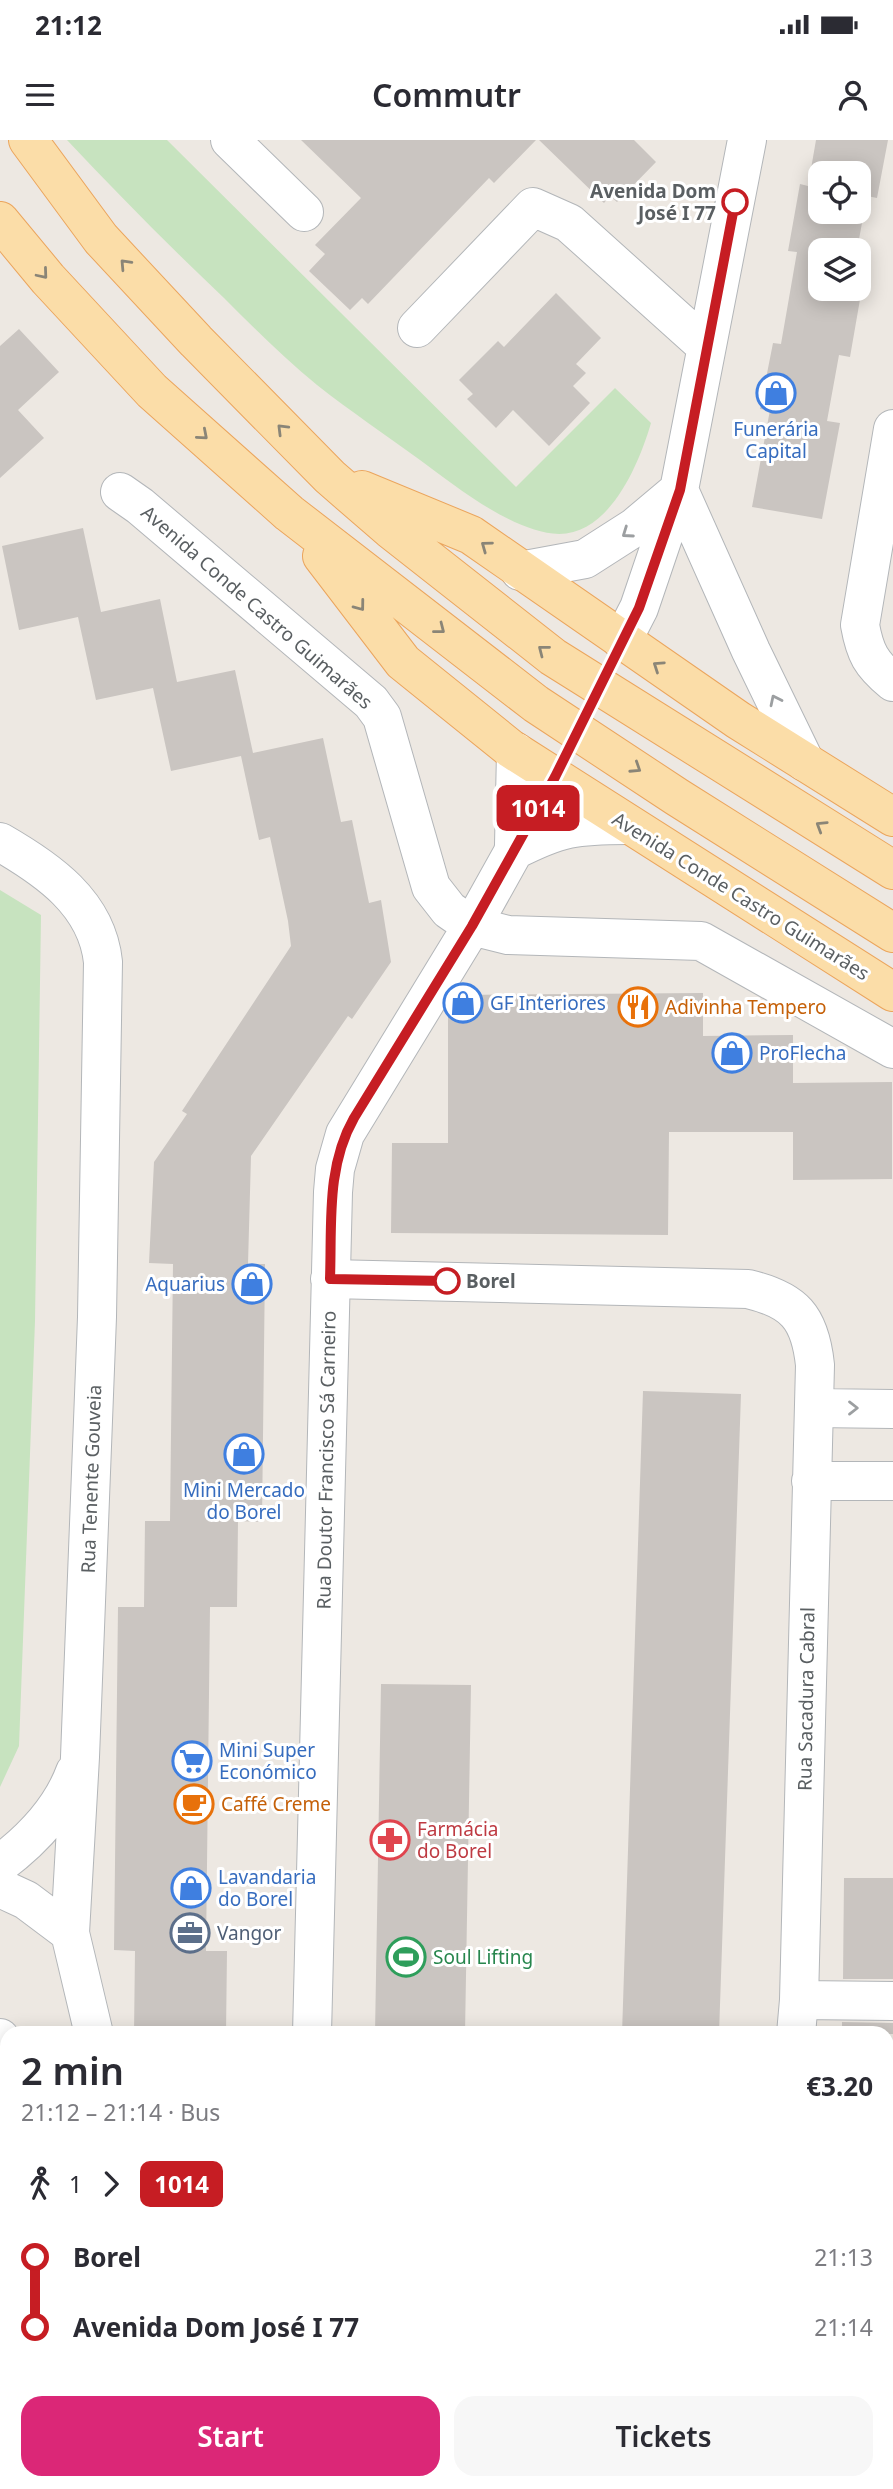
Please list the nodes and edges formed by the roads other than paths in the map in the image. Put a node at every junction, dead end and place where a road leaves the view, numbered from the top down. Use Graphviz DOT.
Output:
graph roads {
  1 [pos="28,140"];
  2 [pos="230,140"];
  3 [pos="747,140"];
  4 [pos="304,212"];
  5 [pos="0,221"];
  6 [pos="417,327"];
  7 [pos="706,346"];
  8 [pos="893,429"];
  9 [pos="330,477"];
  10 [pos="680,490"];
  11 [pos="120,492"];
  12 [pos="289,513"];
  13 [pos="520,571"];
  14 [pos="622,641"];
  15 [pos="893,682"];
  16 [pos="601,687"];
  17 [pos="579,731"];
  18 [pos="516,752"];
  19 [pos="805,761"];
  20 [pos="555,777"];
  21 [pos="893,817"];
  22 [pos="627,825"];
  23 [pos="0,842"];
  24 [pos="513,851"];
  25 [pos="893,870"];
  26 [pos="472,926"];
  27 [pos="893,933"];
  28 [pos="893,992"];
  29 [pos="893,1049"];
  30 [pos="330,1279"];
  31 [pos="814,1408"];
  32 [pos="893,1409"];
  33 [pos="811,1481"];
  34 [pos="893,1481"];
  35 [pos="80,1757"];
  36 [pos="0,1864"];
  37 [pos="0,1888"];
  38 [pos="70,1933"];
  39 [pos="893,2001"];
  40 [pos="797,2017"];
  41 [pos="92,2026"];
  42 [pos="312,2026"];
  9 -- 1 [label="main road, one-way"];
  2 -- 4 [label="street"];
  3 -- 7 [label="street"];
  5 -- 12 [label="main road, Avenida Conde Castro Guimarães, one-way"];
  6 -- 7 [label="street"];
  7 -- 10 [label="street"];
  8 -- 15 [label="street"];
  13 -- 9 [label="main road, one-way"];
  16 -- 9 [label="main road, one-way"];
  10 -- 13 [label="street, one-way"];
  10 -- 14 [label="street"];
  19 -- 10 [label="street, one-way"];
  11 -- 26 [label="street, Avenida Conde Castro Guimarães"];
  12 -- 17 [label="main road, Avenida Conde Castro Guimarães, one-way"];
  12 -- 18 [label="main road, Avenida Conde Castro Guimarães, one-way"];
  13 -- 14 [label="main road"];
  14 -- 16 [label="main road"];
  19 -- 14 [label="main road, one-way"];
  16 -- 17 [label="main road"];
  25 -- 16 [label="main road, one-way"];
  17 -- 20 [label="main road"];
  17 -- 27 [label="main road, Avenida Conde Castro Guimarães, one-way"];
  18 -- 20 [label="main road, Avenida Conde Castro Guimarães"];
  18 -- 24 [label="street, Rua Doutor Francisco Sá Carneiro"];
  19 -- 21 [label="main road"];
  20 -- 22 [label="main road, Avenida Conde Castro Guimarães"];
  20 -- 24 [label="street, Rua Doutor Francisco Sá Carneiro"];
  22 -- 24 [label="street"];
  22 -- 28 [label="main road, Avenida Conde Castro Guimarães"];
  23 -- 35 [label="street, Rua Tenente Gouveia"];
  24 -- 26 [label="street, Rua Doutor Francisco Sá Carneiro"];
  26 -- 29 [label="street, Avenida Conde Castro Guimarães"];
  26 -- 30 [label="street, Rua Doutor Francisco Sá Carneiro"];
  30 -- 31 [label="street, Rua Sacadura Cabral"];
  30 -- 42 [label="street, Rua Doutor Francisco Sá Carneiro"];
  31 -- 32 [label="street, one-way"];
  31 -- 33 [label="street, Rua Sacadura Cabral"];
  33 -- 34 [label="street"];
  33 -- 40 [label="street, Rua Sacadura Cabral"];
  35 -- 36 [label="street"];
  35 -- 38 [label="street, Rua Tenente Gouveia"];
  37 -- 38 [label="street"];
  38 -- 41 [label="street, Rua Tenente Gouveia"];
  39 -- 40 [label="street"];
}
